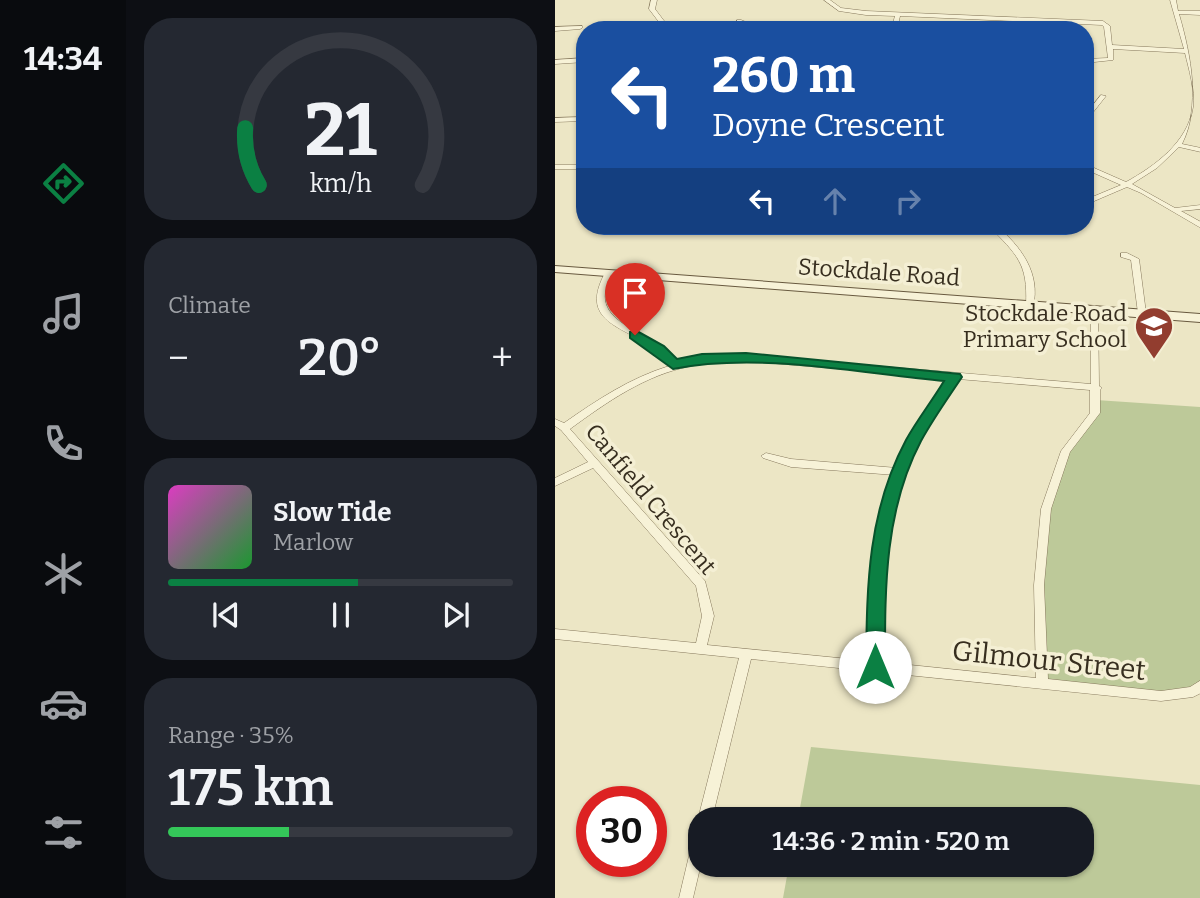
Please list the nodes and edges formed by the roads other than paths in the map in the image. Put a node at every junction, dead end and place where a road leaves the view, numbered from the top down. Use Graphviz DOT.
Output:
graph roads {
  1 [pos="654,0"];
  2 [pos="827,0"];
  3 [pos="1173,0"];
  4 [pos="1176,12"];
  5 [pos="1200,13"];
  6 [pos="898,14"];
  7 [pos="968,17"];
  8 [pos="1037,20"];
  9 [pos="661,21"];
  10 [pos="896,21"];
  11 [pos="967,21"];
  12 [pos="1059,21"];
  13 [pos="1094,23"];
  14 [pos="576,27"];
  15 [pos="555,29"];
  16 [pos="1110,47"];
  17 [pos="1186,51"];
  18 [pos="576,61"];
  19 [pos="1094,61"];
  20 [pos="555,62"];
  21 [pos="1198,88"];
  22 [pos="1103,96"];
  23 [pos="1094,105"];
  24 [pos="576,119"];
  25 [pos="555,120"];
  26 [pos="1178,145"];
  27 [pos="1200,150"];
  28 [pos="555,167"];
  29 [pos="576,167"];
  30 [pos="1094,170"];
  31 [pos="1127,185"];
  32 [pos="1094,200"];
  33 [pos="1200,206"];
  34 [pos="1176,211"];
  35 [pos="1200,226"];
  36 [pos="1002,235"];
  37 [pos="1124,254"];
  38 [pos="555,269"];
  39 [pos="609,273"];
  40 [pos="1030,305"];
  41 [pos="1095,310"];
  42 [pos="1142,313"];
  43 [pos="1200,318"];
  44 [pos="673,365"];
  45 [pos="954,377"];
  46 [pos="1097,388"];
  47 [pos="559,425"];
  48 [pos="766,456"];
  49 [pos="593,464"];
  50 [pos="899,472"];
  51 [pos="555,482"];
  52 [pos="555,634"];
  53 [pos="700,649"];
  54 [pos="746,654"];
  55 [pos="875,667"];
  56 [pos="1042,684"];
  57 [pos="1200,685"];
  58 [pos="708,807"];
  59 [pos="691,877"];
  60 [pos="686,898"];
  1 -- 9 [label="street"];
  2 -- 6 [label="street"];
  3 -- 4 [label="street"];
  4 -- 5 [label="street"];
  4 -- 17 [label="street"];
  6 -- 7 [label="street"];
  6 -- 10 [label="street"];
  7 -- 8 [label="street"];
  7 -- 11 [label="street"];
  8 -- 12 [label="street"];
  13 -- 16 [label="street"];
  14 -- 15 [label="street"];
  16 -- 17 [label="street"];
  16 -- 19 [label="street"];
  17 -- 21 [label="street"];
  18 -- 20 [label="street"];
  21 -- 26 [label="street"];
  22 -- 23 [label="street"];
  24 -- 25 [label="street"];
  26 -- 27 [label="street"];
  26 -- 31 [label="street"];
  28 -- 29 [label="street"];
  30 -- 31 [label="street"];
  31 -- 32 [label="street"];
  31 -- 34 [label="street"];
  33 -- 34 [label="street"];
  34 -- 35 [label="street"];
  36 -- 40 [label="street"];
  37 -- 42 [label="street"];
  38 -- 39 [label="street, Stockdale Road"];
  39 -- 40 [label="street, Stockdale Road"];
  39 -- 44 [label="street"];
  40 -- 41 [label="street, Stockdale Road"];
  41 -- 42 [label="street, Stockdale Road"];
  41 -- 46 [label="street"];
  42 -- 43 [label="street, Stockdale Road"];
  44 -- 45 [label="street"];
  44 -- 47 [label="street"];
  45 -- 46 [label="street"];
  45 -- 50 [label="street"];
  46 -- 56 [label="street"];
  47 -- 49 [label="street, Canfield Crescent"];
  48 -- 50 [label="street"];
  49 -- 51 [label="street"];
  49 -- 53 [label="street, Canfield Crescent"];
  50 -- 55 [label="street"];
  52 -- 53 [label="street, Gilmour Street"];
  53 -- 54 [label="street, Gilmour Street"];
  54 -- 55 [label="street, Gilmour Street"];
  54 -- 58 [label="street"];
  55 -- 56 [label="street, Gilmour Street"];
  56 -- 57 [label="street, Gilmour Street"];
  59 -- 60 [label="street"];
}
